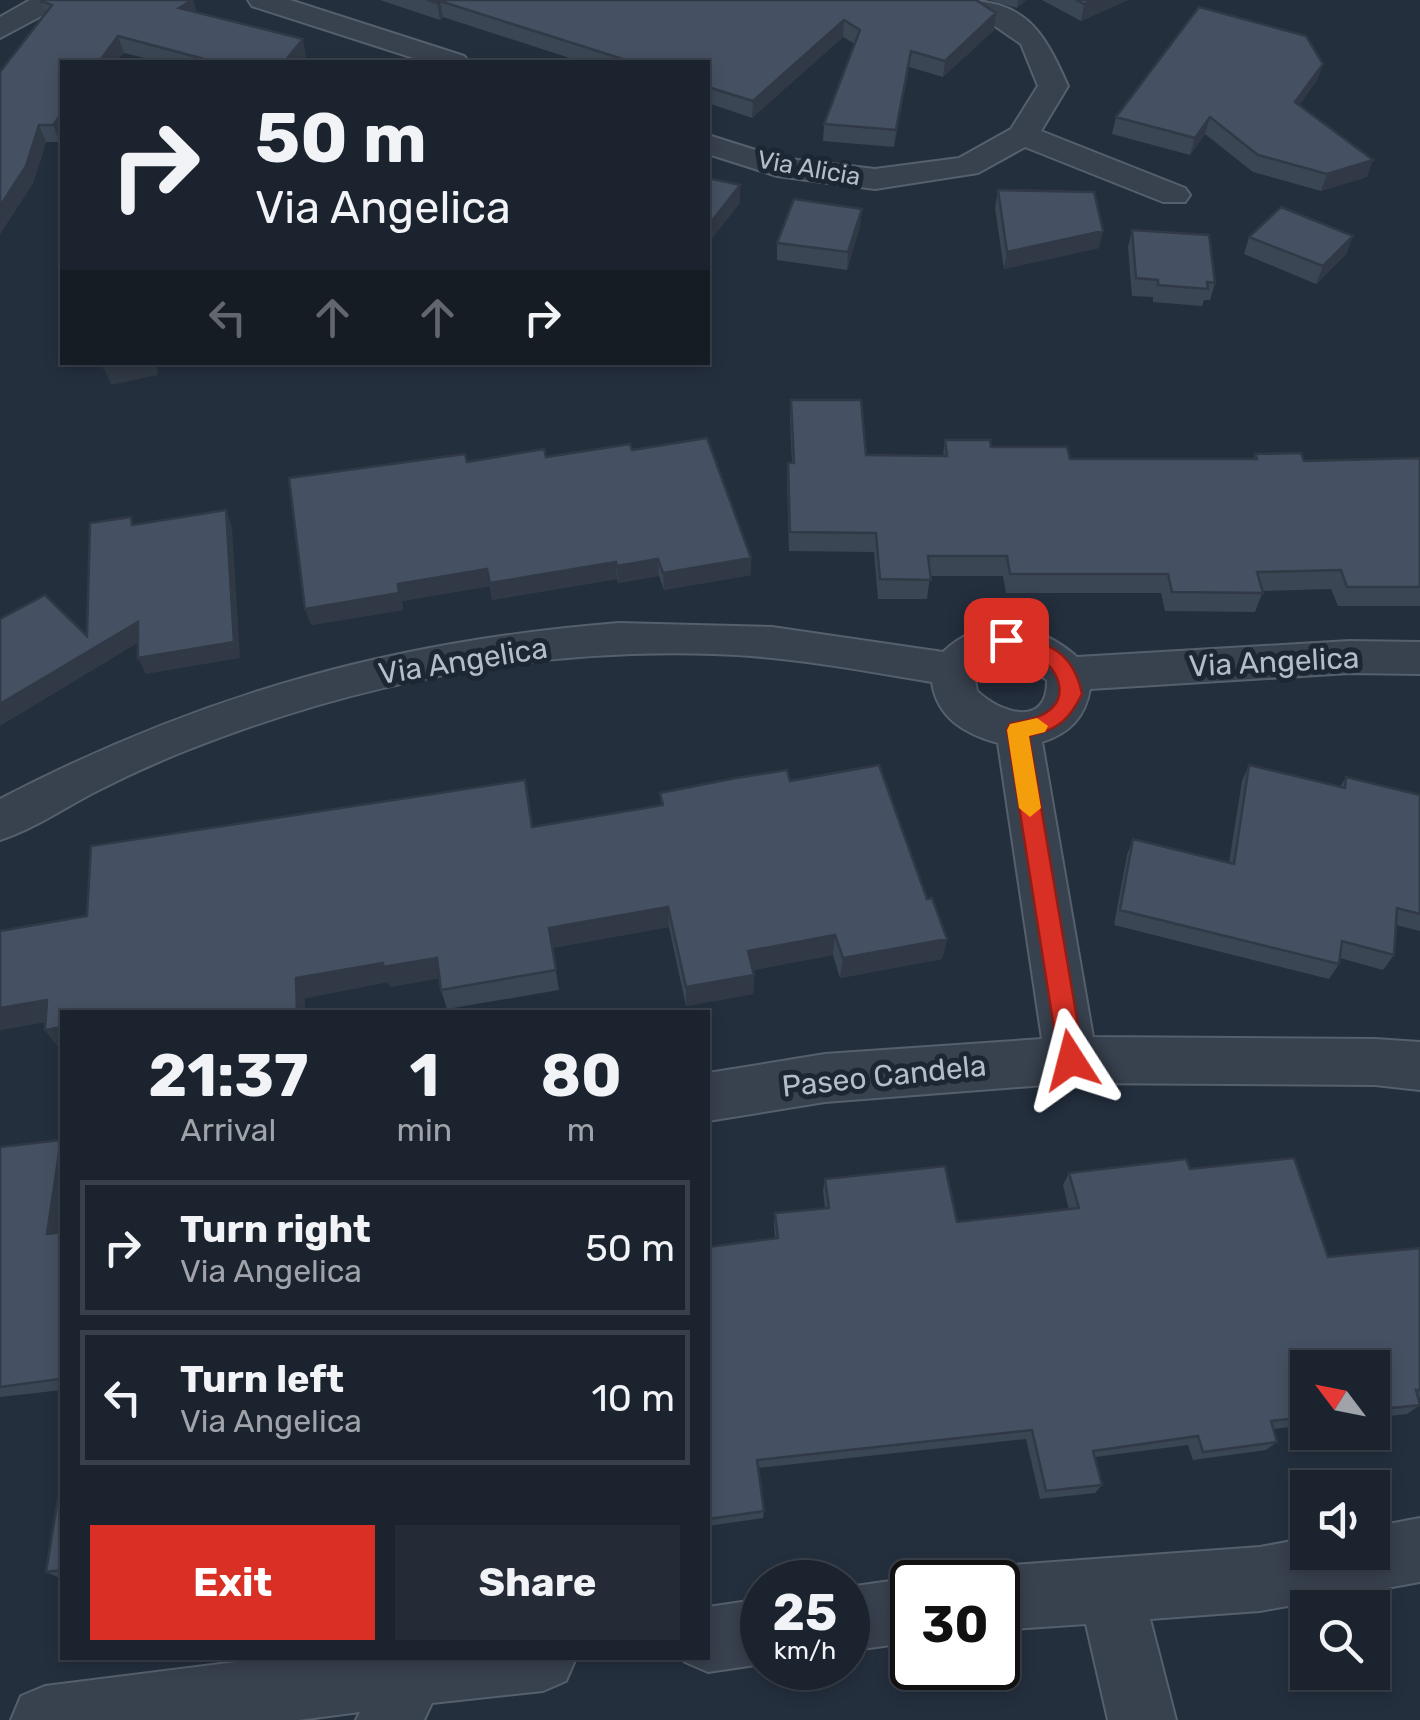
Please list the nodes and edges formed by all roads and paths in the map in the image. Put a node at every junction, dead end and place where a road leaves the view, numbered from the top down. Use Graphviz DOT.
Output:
graph roads {
  1 [pos="50,0"];
  2 [pos="262,0"];
  3 [pos="971,0"];
  4 [pos="0,29"];
  5 [pos="400,56"];
  6 [pos="436,60"];
  7 [pos="1024,135"];
  8 [pos="710,145"];
  9 [pos="1174,196"];
  10 [pos="1420,658"];
  11 [pos="952,670"];
  12 [pos="1068,674"];
  13 [pos="1018,730"];
  14 [pos="0,821"];
  15 [pos="1071,1060"];
  16 [pos="1420,1066"];
  17 [pos="710,1097"];
  18 [pos="1420,1550"];
  19 [pos="1110,1590"];
  20 [pos="1020,1596"];
  21 [pos="740,1635"];
  22 [pos="710,1639"];
  23 [pos="535,1660"];
  24 [pos="401,1696"];
  25 [pos="45,1720"];
  26 [pos="1142,1720"];
  1 -- 4 [label="street"];
  2 -- 5 [label="street"];
  3 -- 7 [label="street"];
  5 -- 6 [label="street"];
  7 -- 8 [label="street, Via Alicia"];
  7 -- 9 [label="street"];
  10 -- 12 [label="street, Via Angelica"];
  11 -- 12 [label="street"];
  11 -- 13 [label="street"];
  11 -- 14 [label="street, Via Angelica"];
  12 -- 13 [label="street"];
  13 -- 15 [label="street"];
  15 -- 16 [label="street, Paseo Candela"];
  15 -- 17 [label="street, Paseo Candela"];
  18 -- 19 [label="street"];
  19 -- 20 [label="street"];
  19 -- 26 [label="street"];
  21 -- 22 [label="street"];
  23 -- 24 [label="street"];
  24 -- 25 [label="street"];
}
